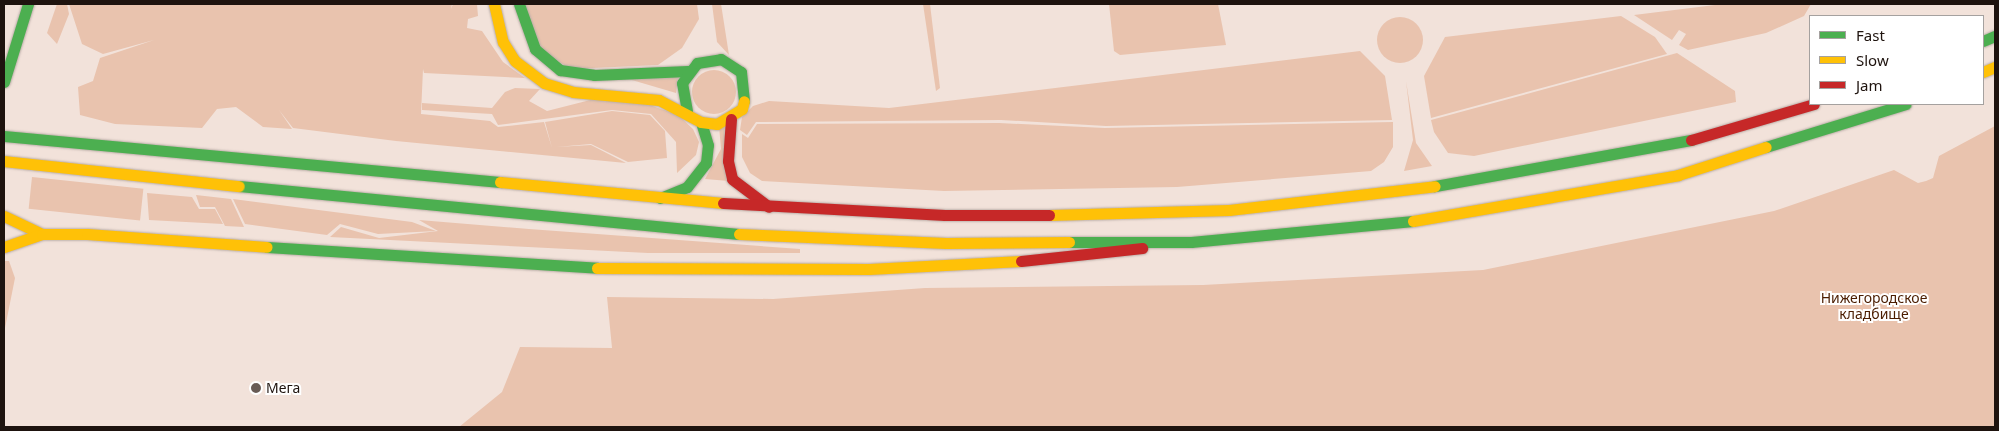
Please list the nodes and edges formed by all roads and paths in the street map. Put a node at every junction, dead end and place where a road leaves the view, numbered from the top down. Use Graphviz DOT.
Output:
graph roads {
  1 [pos="28,4"];
  2 [pos="494,4"];
  3 [pos="519,4"];
  4 [pos="688,71"];
  5 [pos="4,82"];
  6 [pos="1811,105"];
  7 [pos="1903,105"];
  8 [pos="687,111"];
  9 [pos="731,119"];
  10 [pos="701,122"];
  11 [pos="4,136"];
  12 [pos="4,160"];
  13 [pos="660,198"];
  14 [pos="769,207"];
  15 [pos="4,216"];
  16 [pos="42,234"];
  17 [pos="1191,242"];
  18 [pos="4,247"];
  1 -- 5 [label="main road"];
  2 -- 8 [label="main road"];
  3 -- 4 [label="main road"];
  4 -- 8 [label="main road"];
  4 -- 9 [label="main road"];
  6 -- 14 [label="main road"];
  7 -- 17 [label="main road"];
  8 -- 10 [label="main road"];
  9 -- 10 [label="main road"];
  9 -- 14 [label="main road"];
  10 -- 13 [label="main road"];
  11 -- 13 [label="main road"];
  12 -- 17 [label="main road"];
  13 -- 14 [label="main road"];
  15 -- 16 [label="main road"];
  16 -- 17 [label="main road"];
  16 -- 18 [label="main road"];
}
